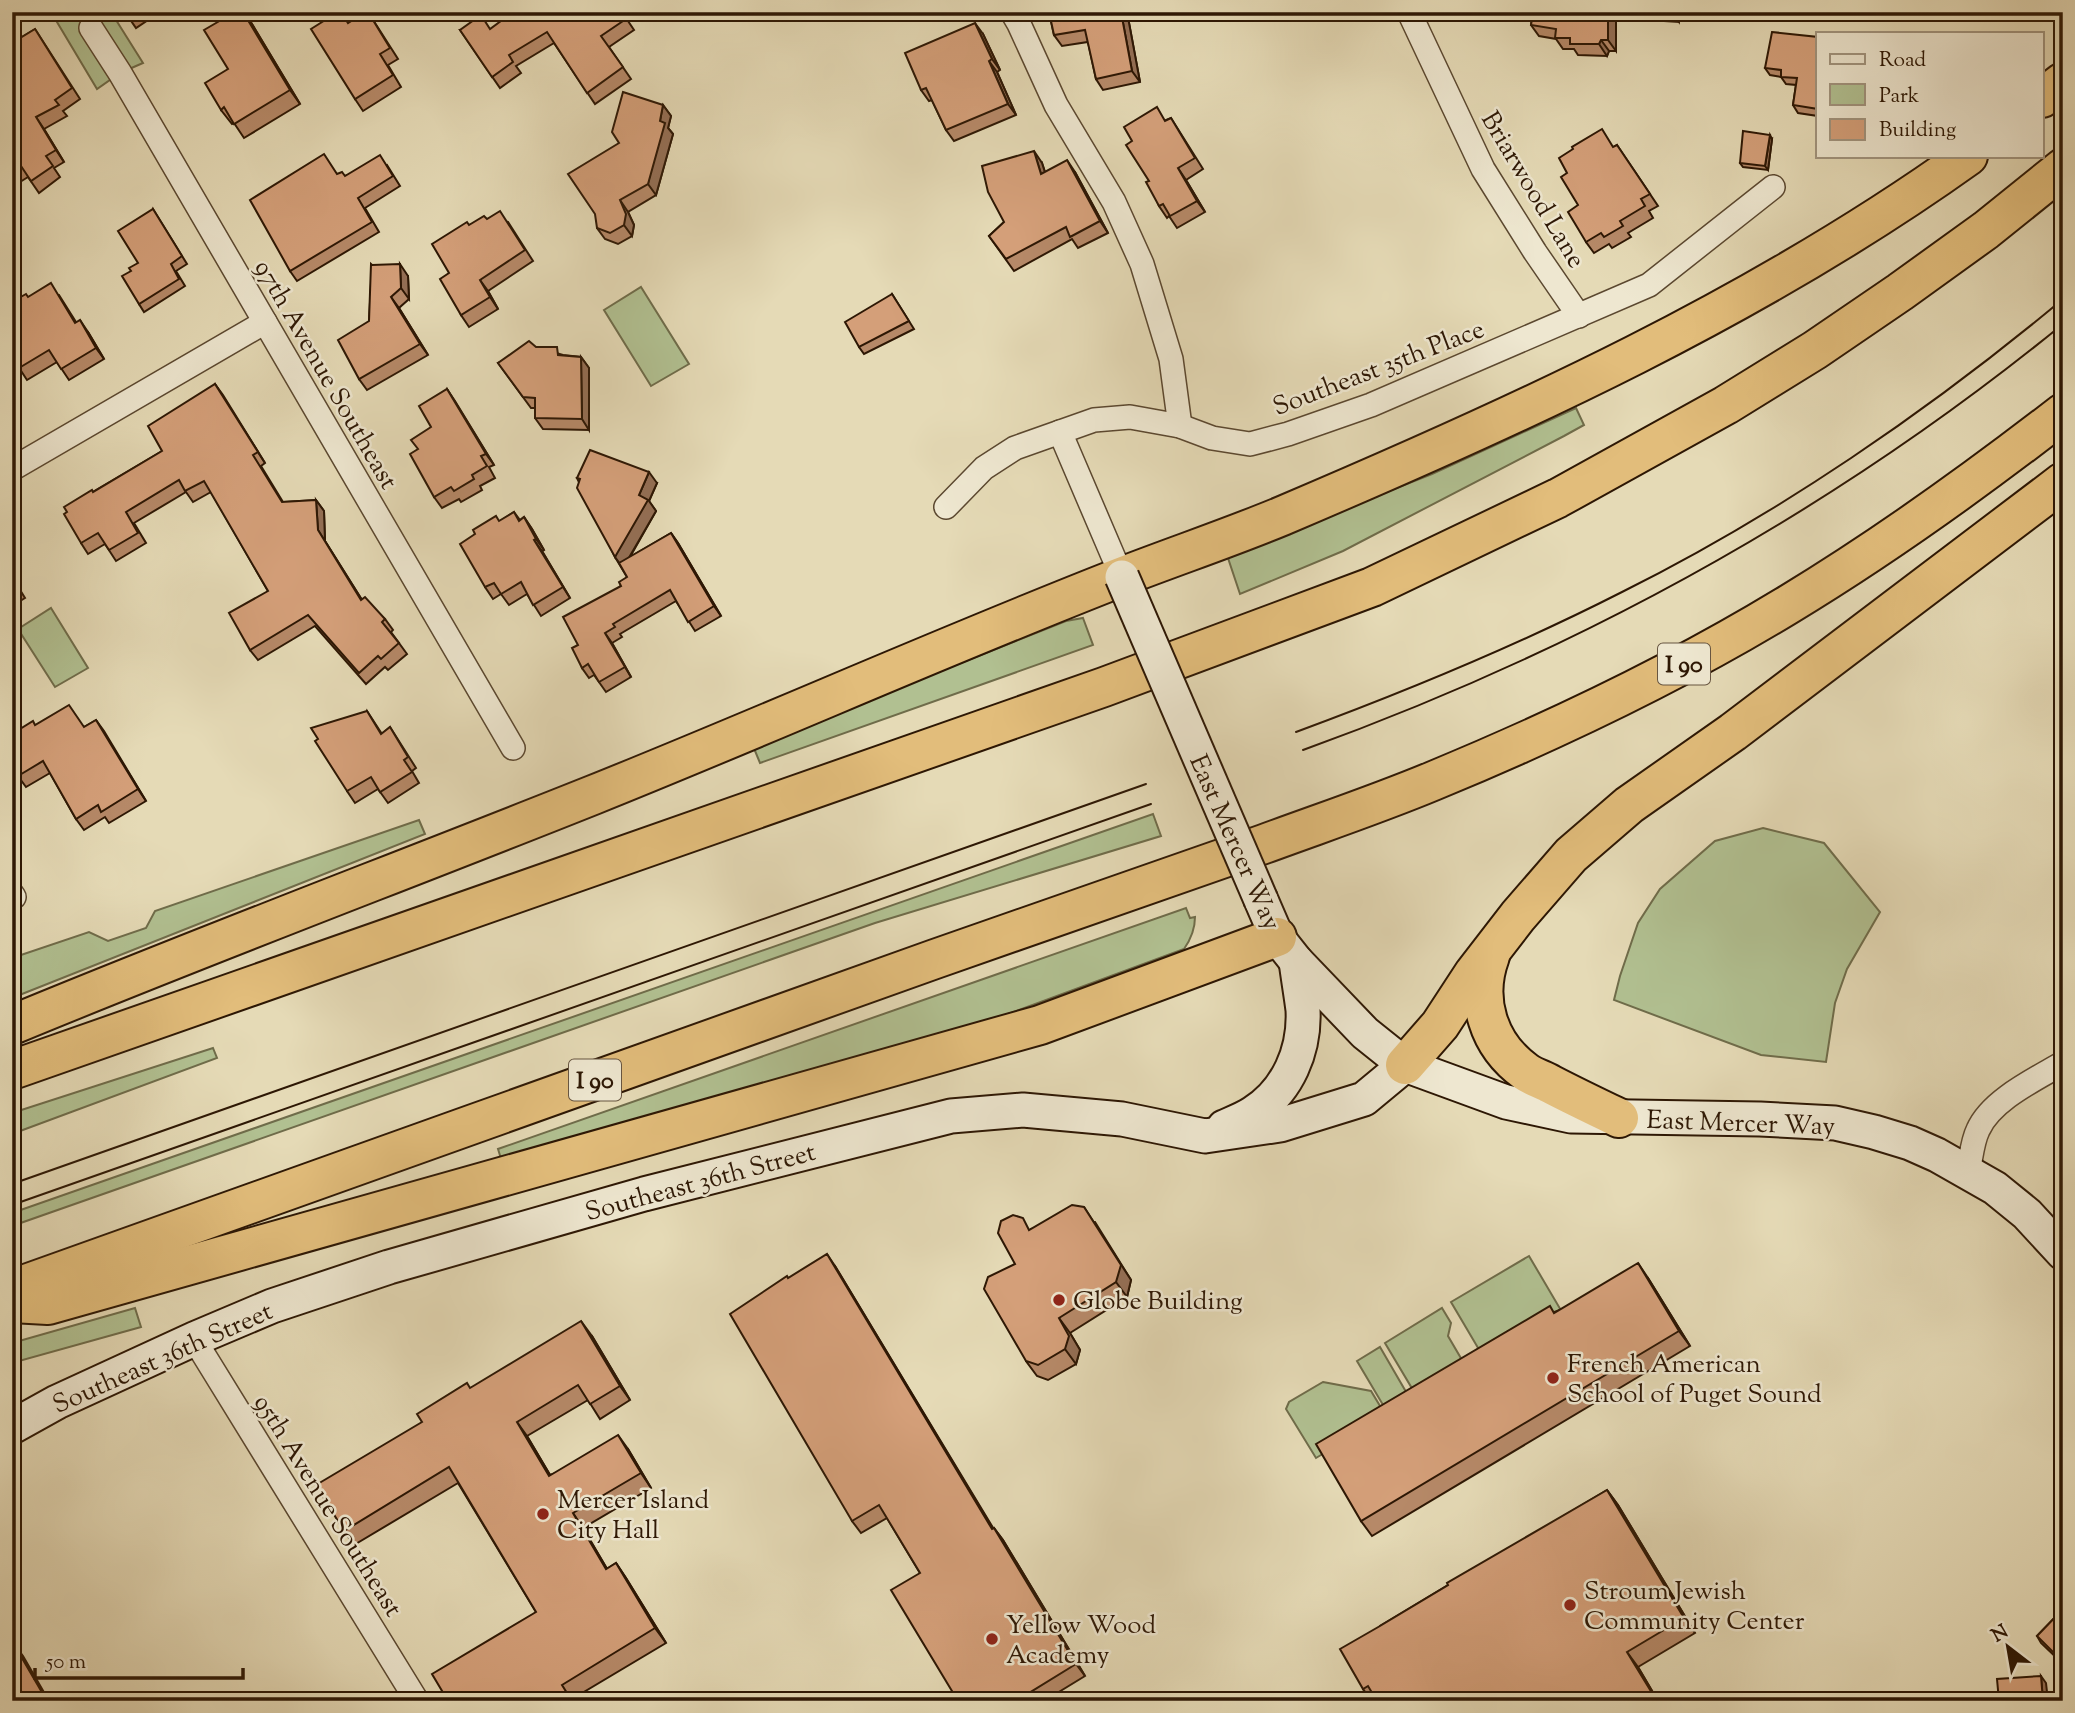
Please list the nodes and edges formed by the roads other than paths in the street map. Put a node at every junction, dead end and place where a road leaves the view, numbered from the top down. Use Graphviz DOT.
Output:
graph roads {
  1 [pos="1012,12"];
  2 [pos="1409,12"];
  3 [pos="92,28"];
  4 [pos="2063,82"];
  5 [pos="2044,96"];
  6 [pos="1965,158"];
  7 [pos="2063,168"];
  8 [pos="1773,187"];
  9 [pos="1579,316"];
  10 [pos="265,322"];
  11 [pos="2063,413"];
  12 [pos="1180,426"];
  13 [pos="1060,432"];
  14 [pos="12,469"];
  15 [pos="2054,489"];
  16 [pos="947,507"];
  17 [pos="1122,577"];
  18 [pos="513,748"];
  19 [pos="1494,947"];
  20 [pos="1287,949"];
  21 [pos="12,1025"];
  22 [pos="2063,1063"];
  23 [pos="1405,1065"];
  24 [pos="12,1070"];
  25 [pos="1619,1118"];
  26 [pos="1205,1136"];
  27 [pos="1968,1172"];
  28 [pos="2063,1253"];
  29 [pos="12,1289"];
  30 [pos="12,1303"];
  31 [pos="194,1339"];
  32 [pos="12,1427"];
  33 [pos="417,1701"];
  1 -- 12 [label="street"];
  2 -- 9 [label="street, Briarwood Lane"];
  3 -- 10 [label="street, 97th Avenue Southeast"];
  4 -- 5 [label="highway"];
  6 -- 17 [label="highway"];
  7 -- 24 [label="highway"];
  8 -- 9 [label="street, Southeast 35th Place"];
  9 -- 12 [label="street, Southeast 35th Place"];
  10 -- 14 [label="street"];
  10 -- 18 [label="street, 97th Avenue Southeast"];
  11 -- 29 [label="highway, I 90"];
  12 -- 13 [label="street, Southeast 35th Place"];
  13 -- 16 [label="street, Southeast 35th Place"];
  13 -- 17 [label="street, East Mercer Way"];
  15 -- 19 [label="highway"];
  17 -- 20 [label="street, East Mercer Way, bridge"];
  17 -- 21 [label="highway"];
  19 -- 23 [label="highway"];
  19 -- 25 [label="highway"];
  20 -- 23 [label="street, East Mercer Way"];
  20 -- 26 [label="street"];
  20 -- 30 [label="highway"];
  22 -- 27 [label="street"];
  23 -- 25 [label="street, East Mercer Way"];
  23 -- 26 [label="street, Southeast 36th Street"];
  25 -- 27 [label="street, East Mercer Way"];
  26 -- 31 [label="street, Southeast 36th Street"];
  27 -- 28 [label="street, East Mercer Way"];
  31 -- 32 [label="street, Southeast 36th Street"];
  31 -- 33 [label="street, 95th Avenue Southeast"];
}
